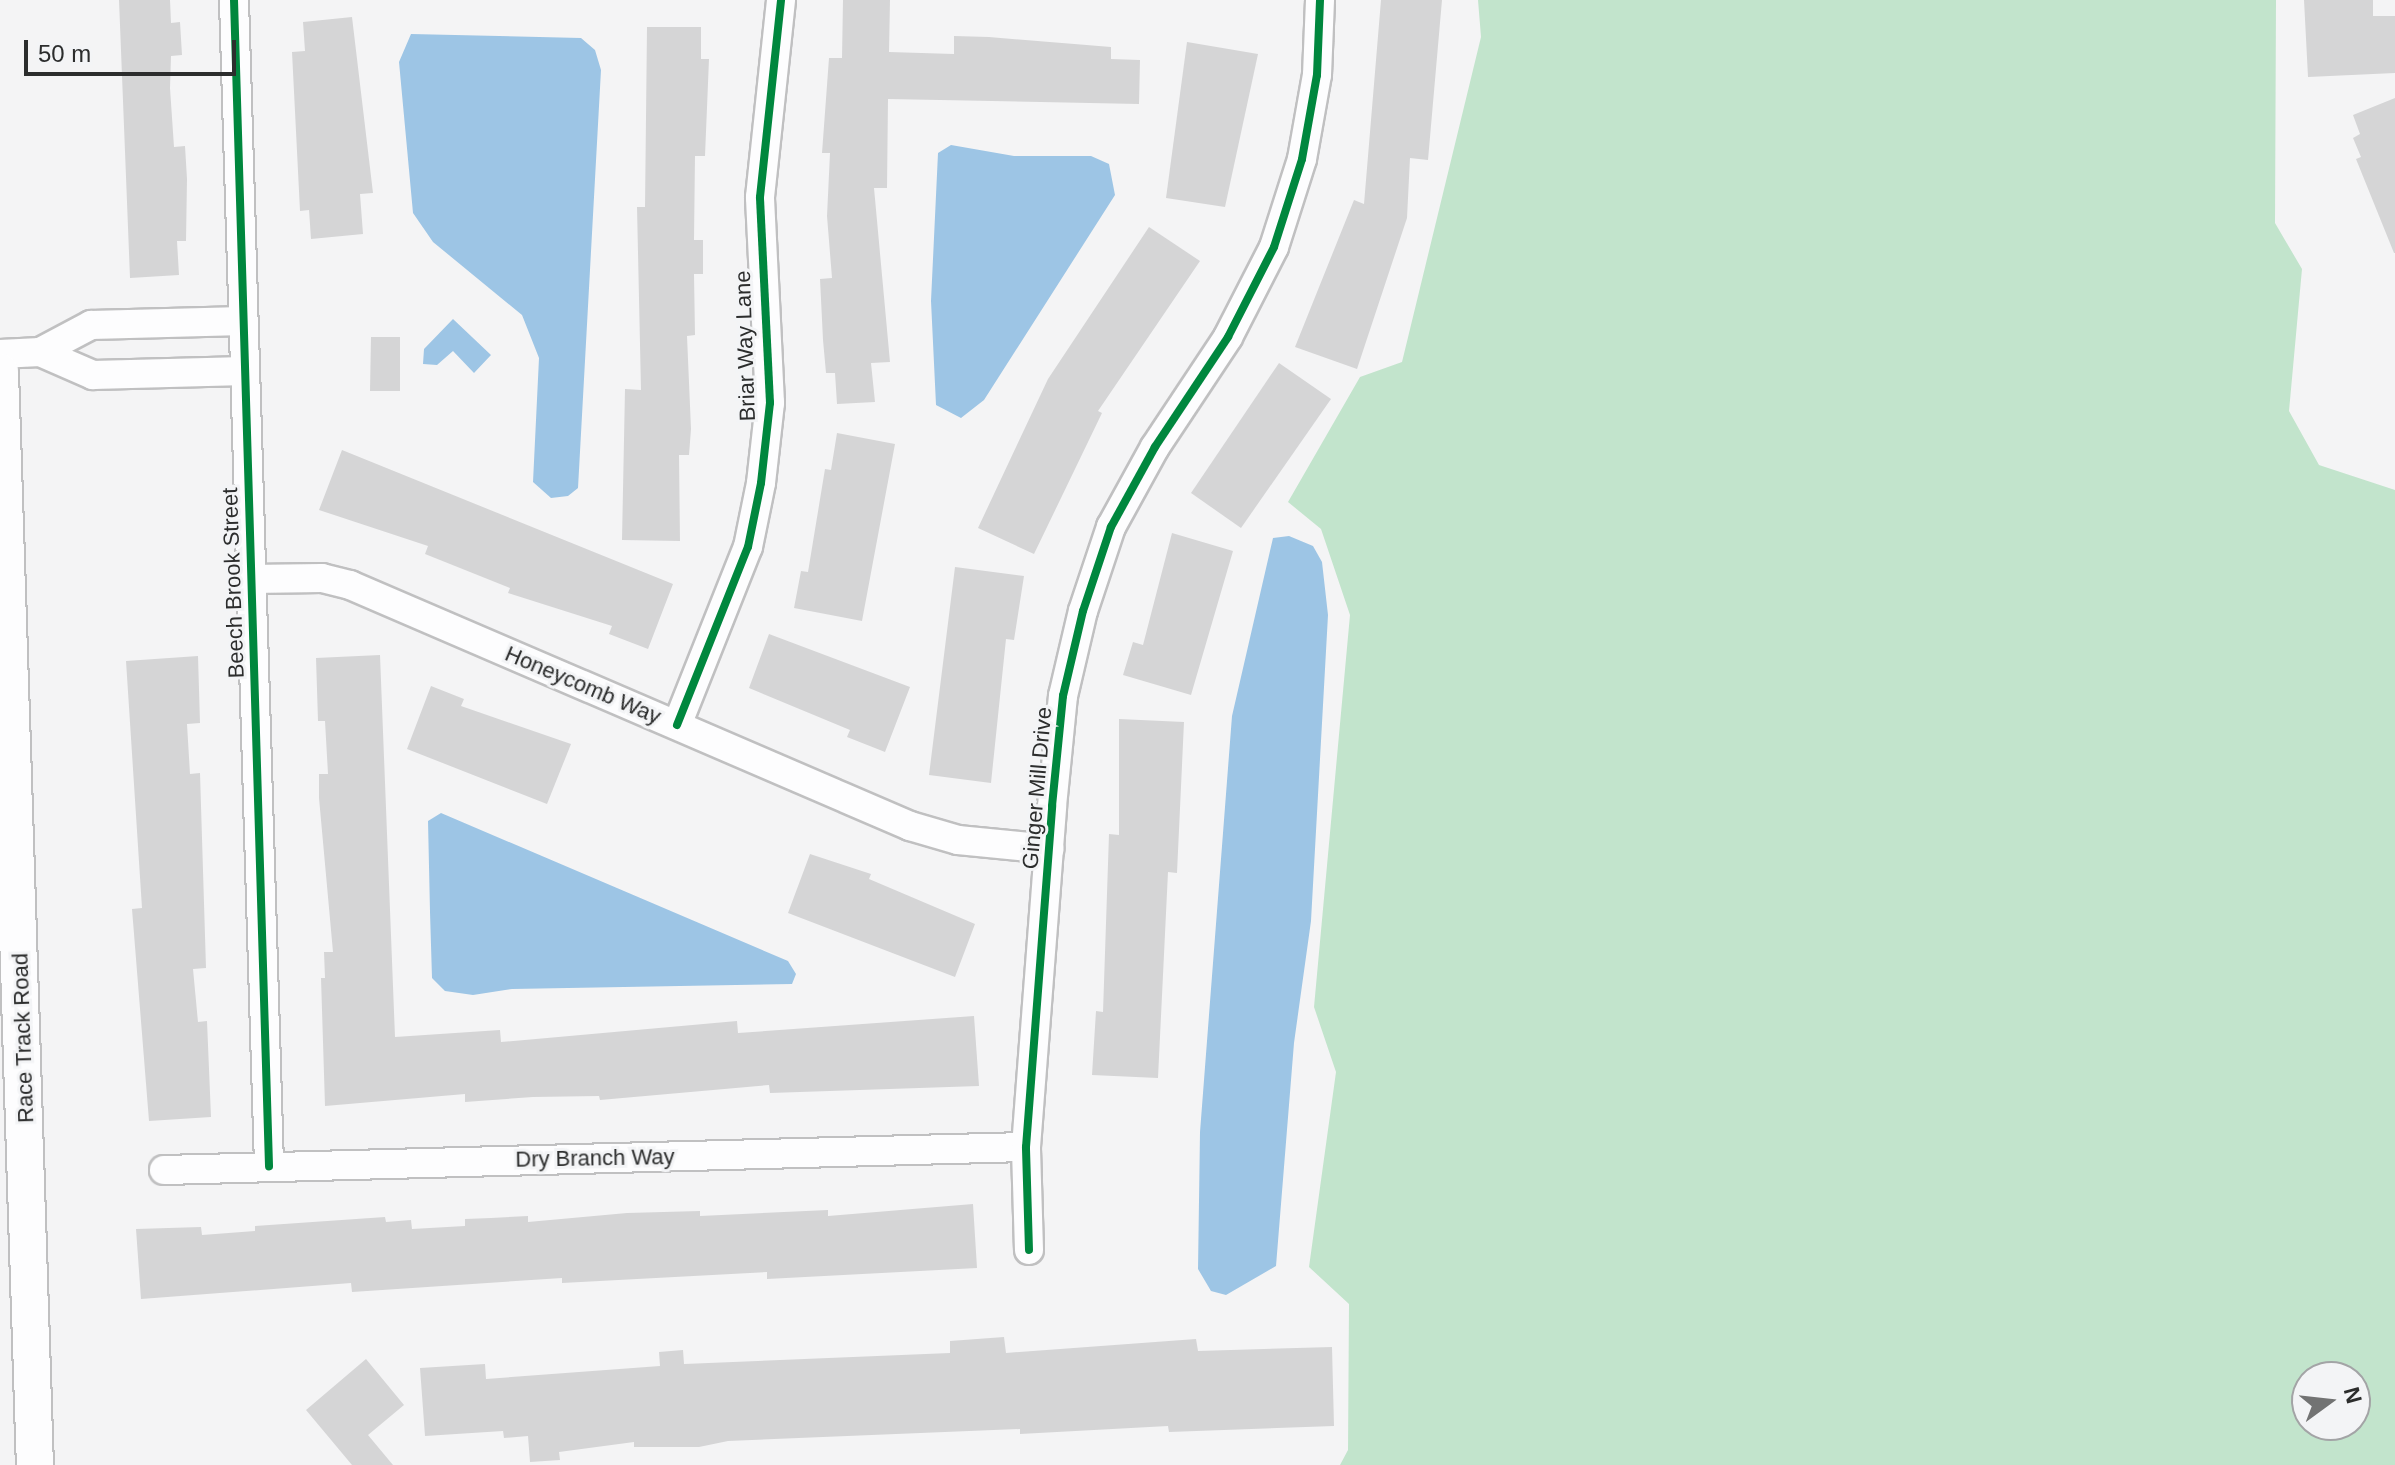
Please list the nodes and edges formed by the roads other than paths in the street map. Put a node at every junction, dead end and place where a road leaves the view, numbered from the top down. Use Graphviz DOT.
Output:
graph roads {
  1 [pos="234,0"];
  2 [pos="781,0"];
  3 [pos="1320,0"];
  4 [pos="243,321"];
  5 [pos="40,352"];
  6 [pos="0,354"];
  7 [pos="245,371"];
  8 [pos="0,372"];
  9 [pos="251,579"];
  10 [pos="677,725"];
  11 [pos="1050,849"];
  12 [pos="1026,1147"];
  13 [pos="269,1166"];
  14 [pos="164,1170"];
  15 [pos="1029,1250"];
  16 [pos="35,1465"];
  1 -- 4 [label="street, Beech Brook Street"];
  2 -- 10 [label="street, Briar Way Lane"];
  3 -- 11 [label="street, Ginger Mill Drive"];
  4 -- 5 [label="street"];
  4 -- 7 [label="street, Beech Brook Street"];
  5 -- 6 [label="street"];
  5 -- 7 [label="street"];
  7 -- 9 [label="street, Beech Brook Street"];
  8 -- 16 [label="main road, Race Track Road"];
  9 -- 10 [label="street, Honeycomb Way"];
  9 -- 13 [label="street, Beech Brook Street"];
  10 -- 11 [label="street, Honeycomb Way"];
  11 -- 12 [label="street, Ginger Mill Drive"];
  12 -- 13 [label="street, Dry Branch Way"];
  12 -- 15 [label="street, Ginger Mill Drive"];
  13 -- 14 [label="street, Dry Branch Way"];
}
